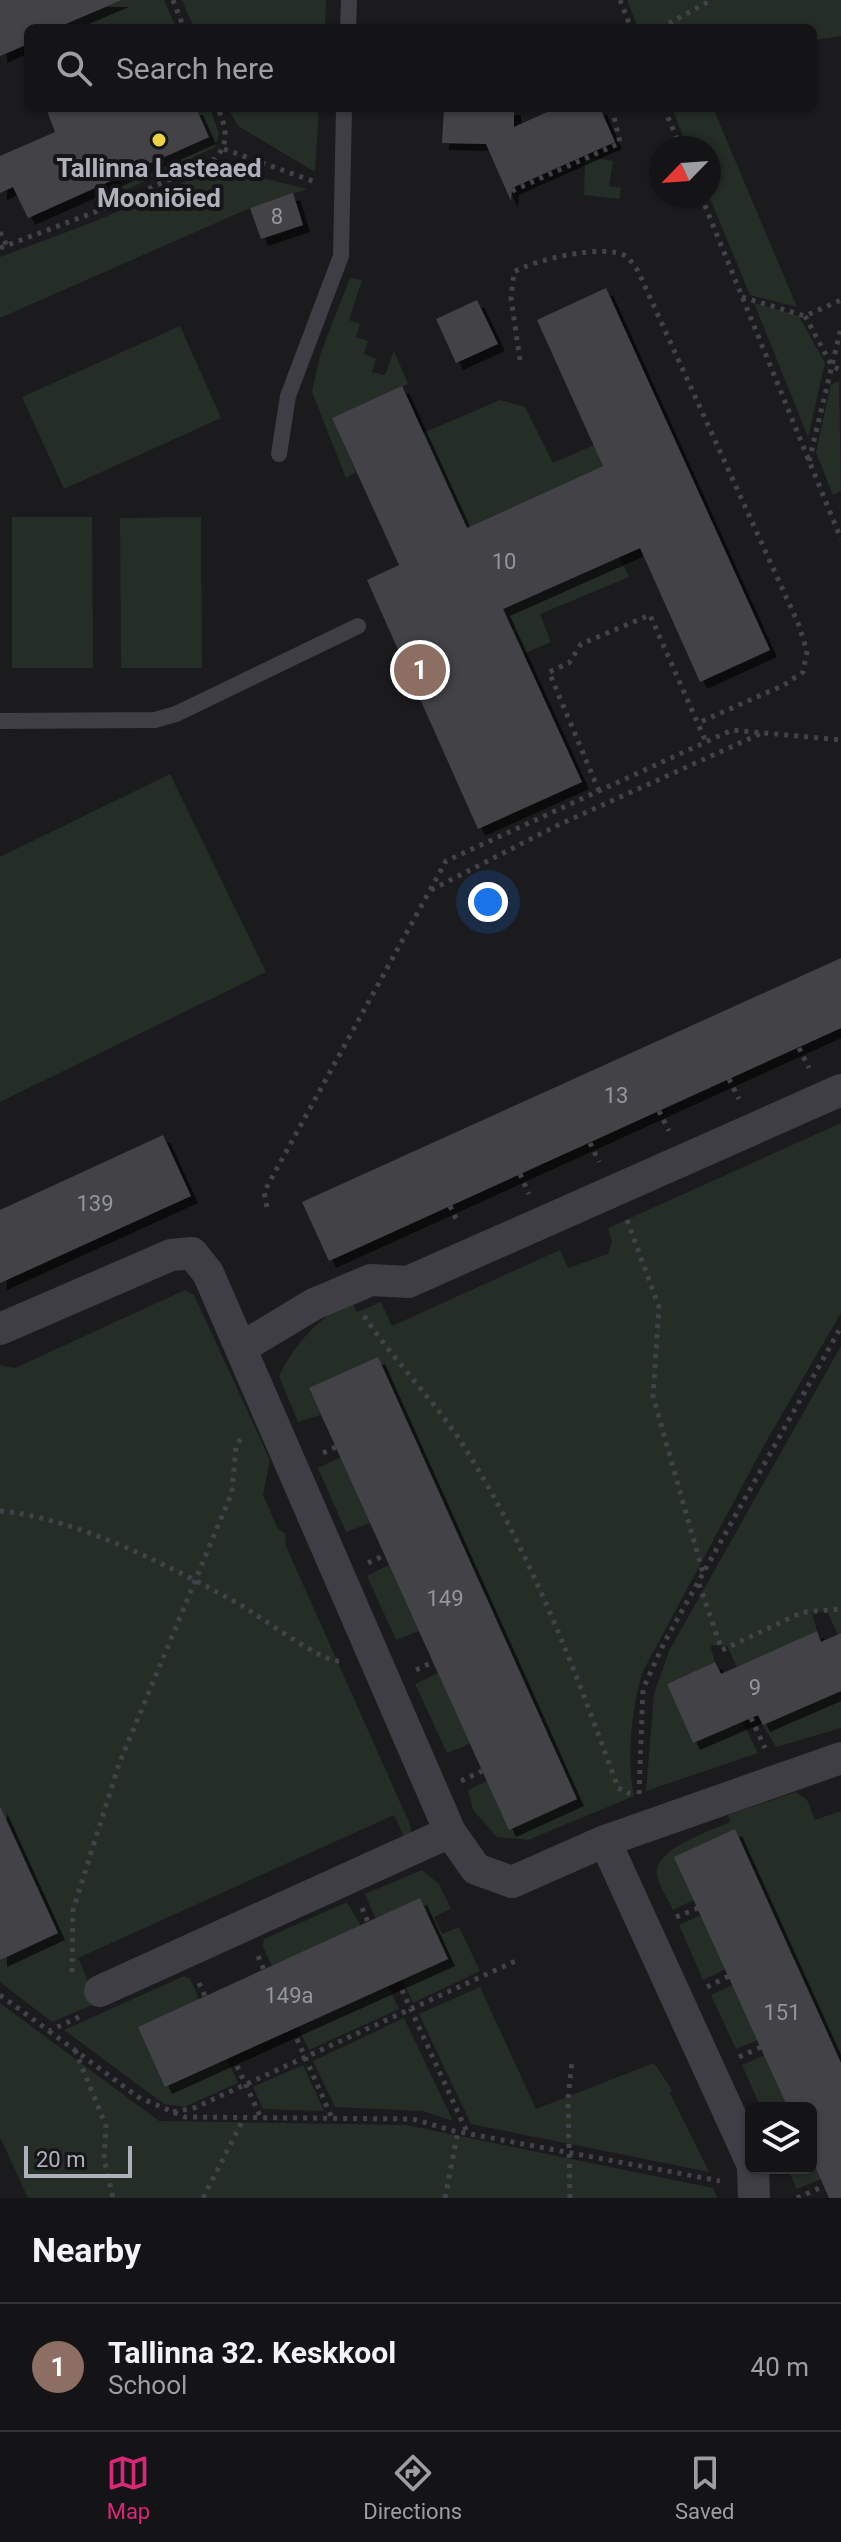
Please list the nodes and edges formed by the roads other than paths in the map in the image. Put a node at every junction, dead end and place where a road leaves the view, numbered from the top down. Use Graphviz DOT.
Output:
graph roads {
  1 [pos="349,0"];
  2 [pos="348,24"];
  3 [pos="344,112"];
  4 [pos="279,454"];
  5 [pos="358,626"];
  6 [pos="0,721"];
  7 [pos="841,1090"];
  8 [pos="0,1329"];
  9 [pos="241,1348"];
  10 [pos="841,1758"];
  11 [pos="450,1832"];
  12 [pos="605,1841"];
  13 [pos="83,1990"];
  14 [pos="753,2177"];
  1 -- 2 [label="lane"];
  3 -- 4 [label="lane"];
  5 -- 6 [label="lane"];
  7 -- 9 [label="street"];
  8 -- 9 [label="street"];
  9 -- 11 [label="street"];
  10 -- 12 [label="street"];
  11 -- 12 [label="street"];
  11 -- 13 [label="street"];
  12 -- 14 [label="street"];
}
